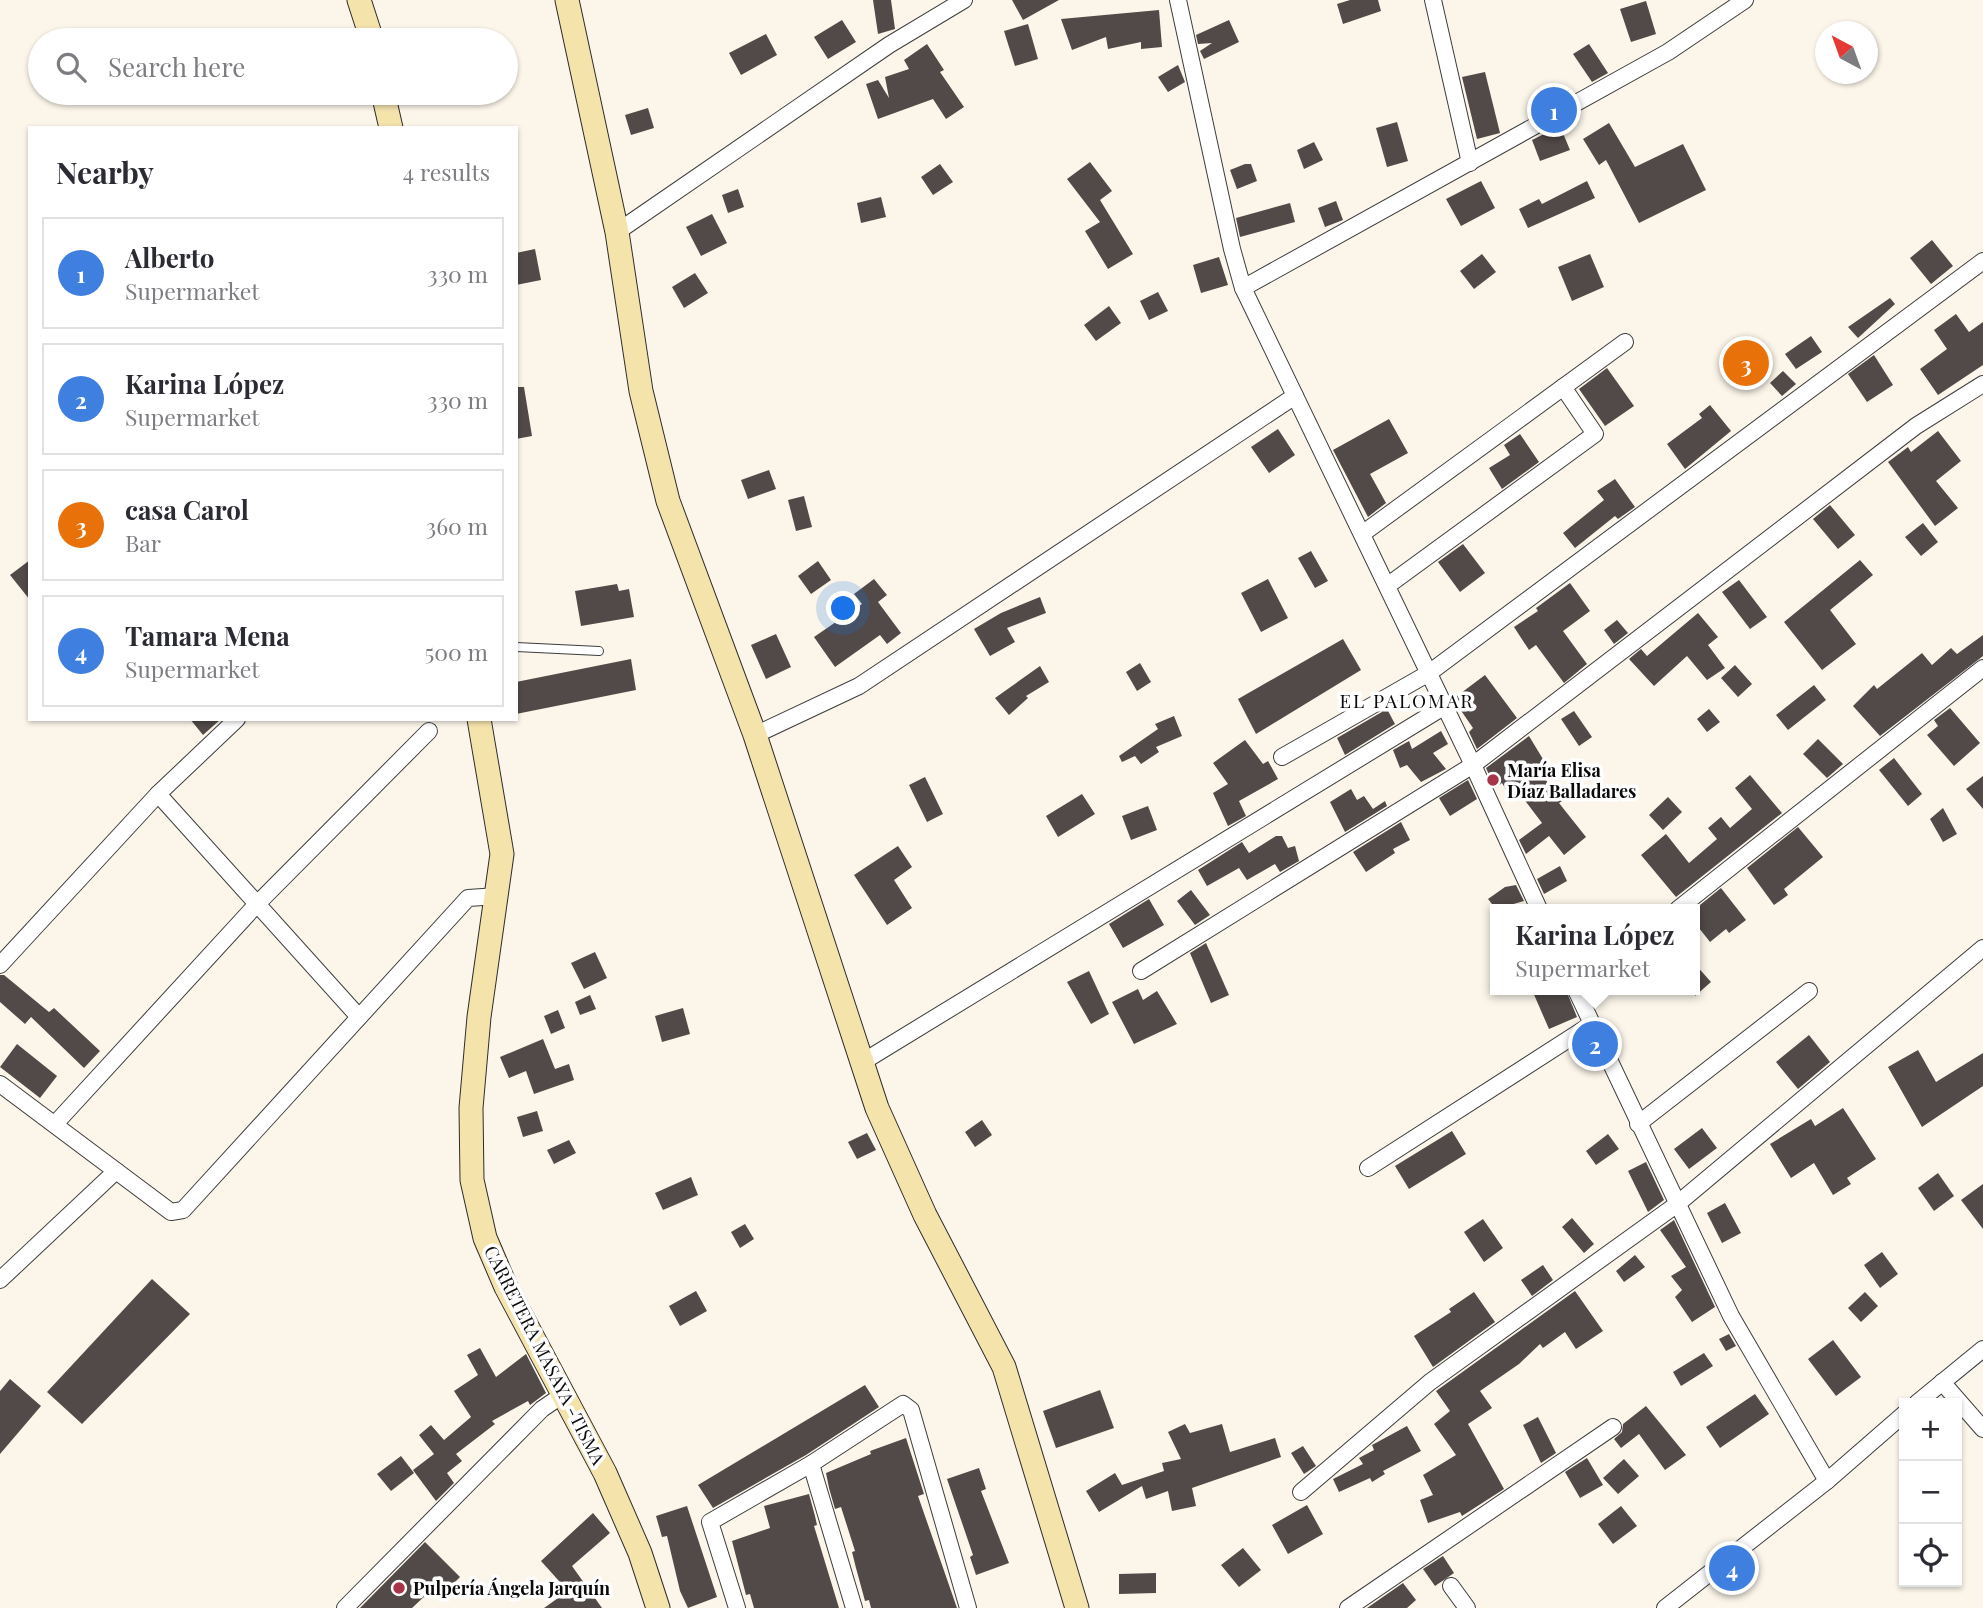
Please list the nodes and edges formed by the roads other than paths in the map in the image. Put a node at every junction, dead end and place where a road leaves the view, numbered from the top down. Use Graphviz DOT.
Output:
graph roads {
  1 [pos="359,0"];
  2 [pos="567,0"];
  3 [pos="964,0"];
  4 [pos="1178,0"];
  5 [pos="1433,0"];
  6 [pos="1745,0"];
  7 [pos="368,28"];
  8 [pos="386,105"];
  9 [pos="391,126"];
  10 [pos="1470,163"];
  11 [pos="617,232"];
  12 [pos="1983,261"];
  13 [pos="1243,288"];
  14 [pos="1625,342"];
  15 [pos="1983,384"];
  16 [pos="1563,387"];
  17 [pos="1295,396"];
  18 [pos="1362,534"];
  19 [pos="1387,586"];
  20 [pos="518,648"];
  21 [pos="599,651"];
  22 [pos="1983,668"];
  23 [pos="1429,673"];
  24 [pos="1445,706"];
  25 [pos="235,721"];
  26 [pos="479,721"];
  27 [pos="429,731"];
  28 [pos="755,735"];
  29 [pos="1282,757"];
  30 [pos="1473,765"];
  31 [pos="158,794"];
  32 [pos="498,896"];
  33 [pos="257,904"];
  34 [pos="1537,904"];
  35 [pos="1684,904"];
  36 [pos="1983,948"];
  37 [pos="0,965"];
  38 [pos="1141,971"];
  39 [pos="1809,991"];
  40 [pos="1578,995"];
  41 [pos="359,1017"];
  42 [pos="1592,1024"];
  43 [pos="861,1063"];
  44 [pos="4,1094"];
  45 [pos="55,1124"];
  46 [pos="1638,1124"];
  47 [pos="1367,1168"];
  48 [pos="116,1171"];
  49 [pos="1676,1205"];
  50 [pos="0,1280"];
  51 [pos="1983,1349"];
  52 [pos="1942,1382"];
  53 [pos="564,1394"];
  54 [pos="1923,1398"];
  55 [pos="1899,1419"];
  56 [pos="1613,1427"];
  57 [pos="1983,1429"];
  58 [pos="811,1464"];
  59 [pos="1826,1481"];
  60 [pos="1301,1492"];
  61 [pos="1451,1586"];
  62 [pos="345,1608"];
  63 [pos="658,1608"];
  64 [pos="737,1608"];
  65 [pos="854,1608"];
  66 [pos="968,1608"];
  67 [pos="1077,1608"];
  68 [pos="1348,1608"];
  69 [pos="1467,1608"];
  70 [pos="1665,1608"];
  1 -- 7 [label="street"];
  2 -- 11 [label="street"];
  3 -- 11 [label="street"];
  4 -- 13 [label="street"];
  5 -- 10 [label="street"];
  6 -- 10 [label="street"];
  8 -- 9 [label="street"];
  10 -- 13 [label="street"];
  11 -- 28 [label="street"];
  12 -- 23 [label="street"];
  13 -- 17 [label="street"];
  14 -- 16 [label="street"];
  15 -- 30 [label="street"];
  16 -- 18 [label="street"];
  16 -- 19 [label="street"];
  17 -- 18 [label="street"];
  17 -- 28 [label="street"];
  18 -- 19 [label="street"];
  19 -- 23 [label="street"];
  20 -- 21 [label="lane"];
  22 -- 35 [label="street"];
  23 -- 24 [label="street"];
  23 -- 29 [label="street"];
  24 -- 30 [label="street"];
  24 -- 43 [label="street"];
  25 -- 31 [label="street"];
  26 -- 32 [label="street, CARRETERA MASAYA -TISMA"];
  27 -- 33 [label="street"];
  28 -- 43 [label="street"];
  30 -- 34 [label="street"];
  30 -- 38 [label="street"];
  31 -- 33 [label="street"];
  31 -- 37 [label="street"];
  32 -- 41 [label="street"];
  32 -- 53 [label="street, CARRETERA MASAYA -TISMA"];
  33 -- 41 [label="street"];
  33 -- 45 [label="street"];
  36 -- 49 [label="street"];
  39 -- 46 [label="street"];
  40 -- 42 [label="street"];
  41 -- 48 [label="street"];
  42 -- 46 [label="street"];
  42 -- 47 [label="street"];
  43 -- 67 [label="street"];
  44 -- 45 [label="street"];
  45 -- 48 [label="street"];
  46 -- 49 [label="street"];
  48 -- 50 [label="street"];
  49 -- 59 [label="street"];
  49 -- 60 [label="street"];
  51 -- 52 [label="street"];
  52 -- 54 [label="street"];
  52 -- 57 [label="street"];
  53 -- 62 [label="street"];
  53 -- 63 [label="street, CARRETERA MASAYA -TISMA"];
  55 -- 59 [label="street"];
  56 -- 68 [label="street"];
  58 -- 64 [label="street"];
  58 -- 65 [label="street"];
  58 -- 66 [label="street"];
  59 -- 70 [label="street"];
  61 -- 69 [label="street"];
}
